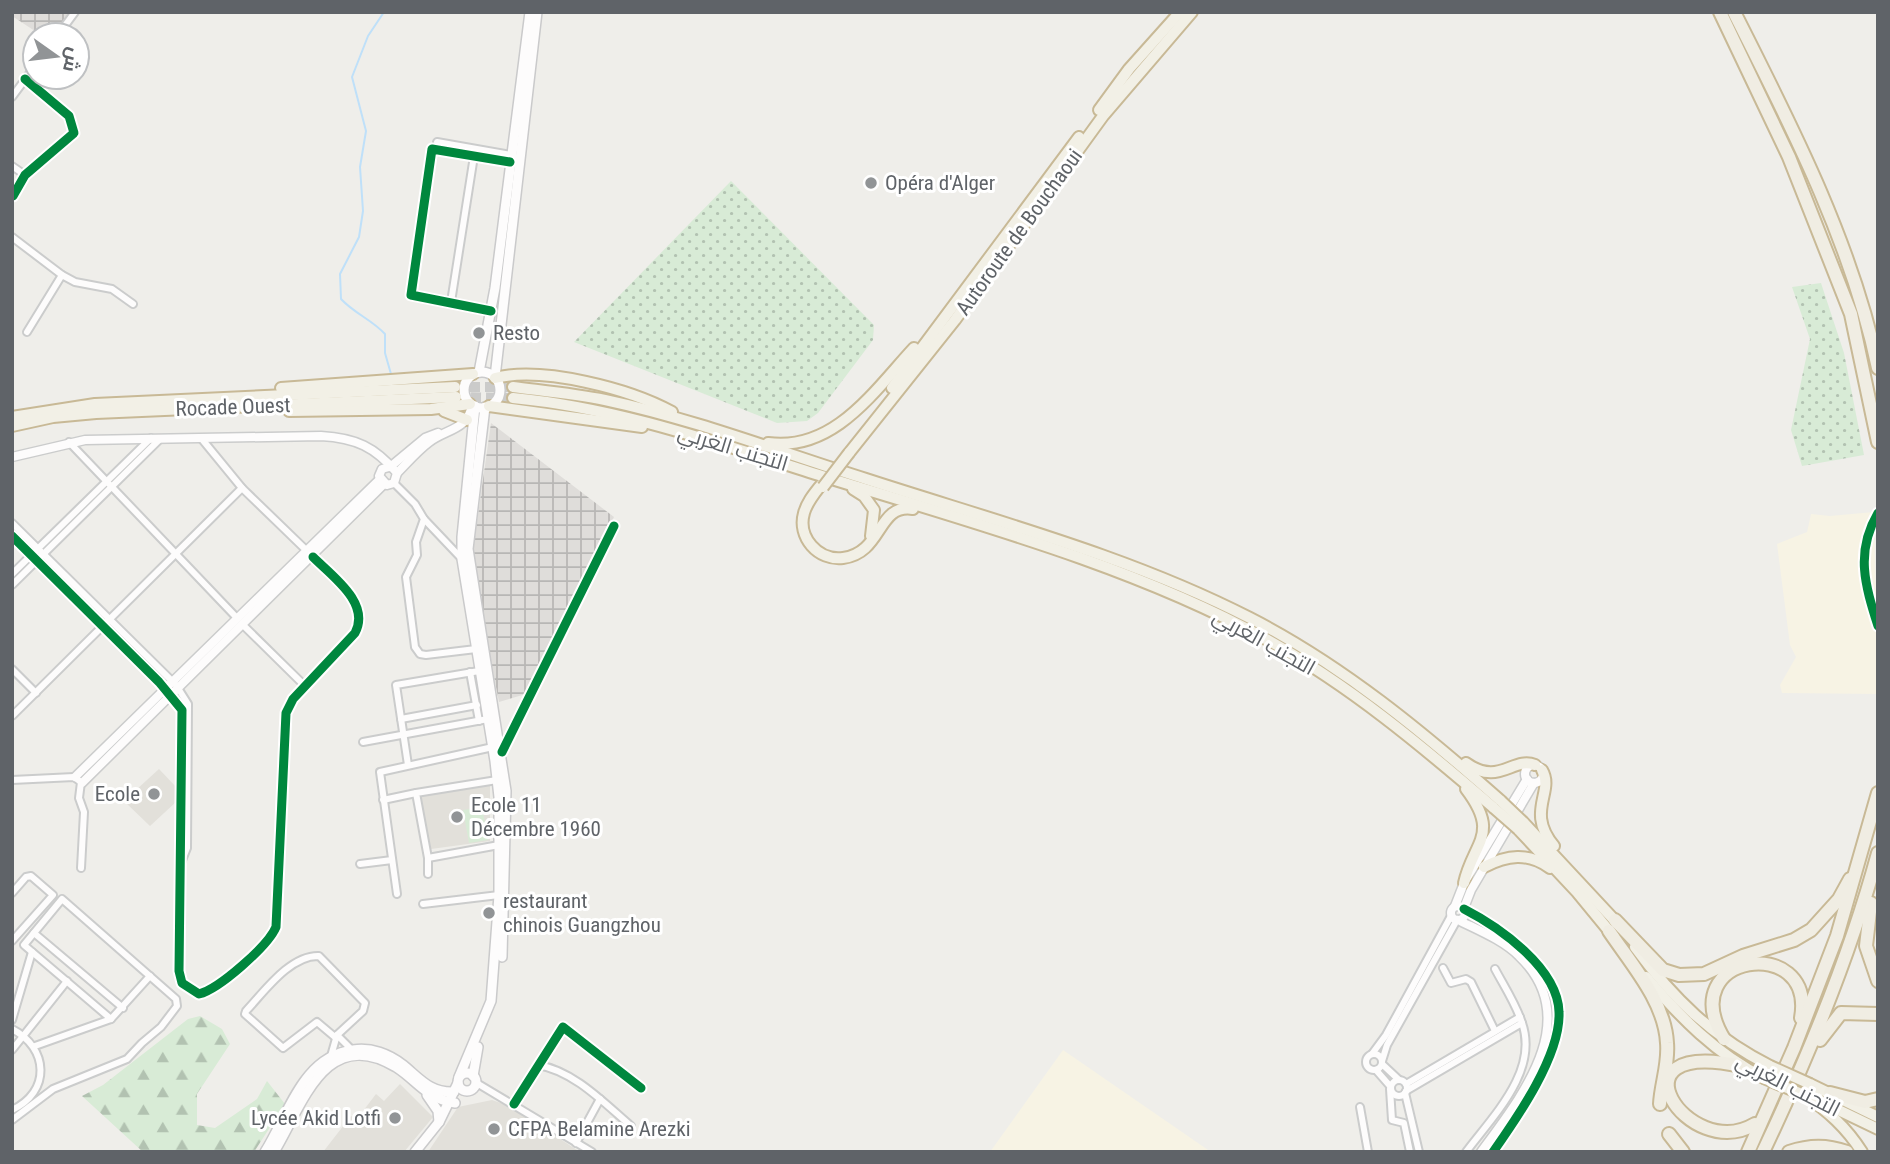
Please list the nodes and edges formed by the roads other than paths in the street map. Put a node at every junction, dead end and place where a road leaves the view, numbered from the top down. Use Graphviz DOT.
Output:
graph roads {
  1 [pos="530,12"];
  2 [pos="537,12"];
  3 [pos="1180,12"];
  4 [pos="1192,12"];
  5 [pos="1709,12"];
  6 [pos="1720,12"];
  7 [pos="1734,12"];
  8 [pos="1738,48"];
  9 [pos="39,91"];
  10 [pos="437,142"];
  11 [pos="474,156"];
  12 [pos="511,159"];
  13 [pos="12,166"];
  14 [pos="25,175"];
  15 [pos="13,196"];
  16 [pos="12,237"];
  17 [pos="62,275"];
  18 [pos="962,293"];
  19 [pos="451,302"];
  20 [pos="133,304"];
  21 [pos="491,311"];
  22 [pos="27,331"];
  23 [pos="499,360"];
  24 [pos="1878,368"];
  25 [pos="476,373"];
  26 [pos="521,376"];
  27 [pos="495,378"];
  28 [pos="513,393"];
  29 [pos="201,397"];
  30 [pos="478,405"];
  31 [pos="220,409"];
  32 [pos="431,409"];
  33 [pos="12,417"];
  34 [pos="467,420"];
  35 [pos="12,426"];
  36 [pos="689,428"];
  37 [pos="716,431"];
  38 [pos="156,438"];
  39 [pos="201,438"];
  40 [pos="69,442"];
  41 [pos="359,442"];
  42 [pos="1878,442"];
  43 [pos="847,452"];
  44 [pos="12,457"];
  45 [pos="392,469"];
  46 [pos="381,479"];
  47 [pos="394,483"];
  48 [pos="822,483"];
  49 [pos="109,485"];
  50 [pos="242,488"];
  51 [pos="1878,513"];
  52 [pos="424,519"];
  53 [pos="12,523"];
  54 [pos="971,523"];
  55 [pos="614,526"];
  56 [pos="12,536"];
  57 [pos="305,549"];
  58 [pos="37,555"];
  59 [pos="175,555"];
  60 [pos="312,557"];
  61 [pos="462,559"];
  62 [pos="12,574"];
  63 [pos="12,585"];
  64 [pos="236,617"];
  65 [pos="105,623"];
  66 [pos="244,625"];
  67 [pos="1878,626"];
  68 [pos="476,649"];
  69 [pos="12,669"];
  70 [pos="475,672"];
  71 [pos="170,681"];
  72 [pos="305,686"];
  73 [pos="163,688"];
  74 [pos="179,690"];
  75 [pos="36,693"];
  76 [pos="171,698"];
  77 [pos="477,705"];
  78 [pos="12,716"];
  79 [pos="401,719"];
  80 [pos="483,720"];
  81 [pos="402,737"];
  82 [pos="363,742"];
  83 [pos="1437,746"];
  84 [pos="493,747"];
  85 [pos="502,752"];
  86 [pos="408,765"];
  87 [pos="1539,768"];
  88 [pos="1456,775"];
  89 [pos="75,777"];
  90 [pos="12,779"];
  91 [pos="497,780"];
  92 [pos="1530,781"];
  93 [pos="82,783"];
  94 [pos="416,793"];
  95 [pos="1878,793"];
  96 [pos="383,800"];
  97 [pos="1498,804"];
  98 [pos="1864,843"];
  99 [pos="499,845"];
  100 [pos="1878,853"];
  101 [pos="428,858"];
  102 [pos="392,860"];
  103 [pos="181,863"];
  104 [pos="360,864"];
  105 [pos="1484,867"];
  106 [pos="81,868"];
  107 [pos="428,874"];
  108 [pos="1878,876"];
  109 [pos="1573,881"];
  110 [pos="1464,883"];
  111 [pos="12,893"];
  112 [pos="397,894"];
  113 [pos="499,895"];
  114 [pos="423,904"];
  115 [pos="1461,908"];
  116 [pos="1455,919"];
  117 [pos="1612,925"];
  118 [pos="34,933"];
  119 [pos="12,941"];
  120 [pos="32,951"];
  121 [pos="1443,968"];
  122 [pos="1495,969"];
  123 [pos="150,976"];
  124 [pos="67,981"];
  125 [pos="1878,981"];
  126 [pos="123,1008"];
  127 [pos="1878,1013"];
  128 [pos="111,1018"];
  129 [pos="12,1020"];
  130 [pos="1521,1020"];
  131 [pos="12,1029"];
  132 [pos="1495,1031"];
  133 [pos="24,1035"];
  134 [pos="337,1037"];
  135 [pos="1724,1039"];
  136 [pos="1797,1040"];
  137 [pos="35,1046"];
  138 [pos="12,1050"];
  139 [pos="352,1050"];
  140 [pos="1372,1054"];
  141 [pos="331,1056"];
  142 [pos="1382,1062"];
  143 [pos="538,1065"];
  144 [pos="1741,1066"];
  145 [pos="1376,1070"];
  146 [pos="1398,1079"];
  147 [pos="457,1084"];
  148 [pos="473,1084"];
  149 [pos="1778,1085"];
  150 [pos="641,1088"];
  151 [pos="1390,1088"];
  152 [pos="1406,1089"];
  153 [pos="426,1093"];
  154 [pos="1830,1093"];
  155 [pos="1789,1095"];
  156 [pos="1804,1095"];
  157 [pos="600,1099"];
  158 [pos="1878,1099"];
  159 [pos="452,1103"];
  160 [pos="514,1104"];
  161 [pos="1360,1107"];
  162 [pos="12,1110"];
  163 [pos="1878,1117"];
  164 [pos="442,1118"];
  165 [pos="12,1119"];
  166 [pos="631,1126"];
  167 [pos="1878,1129"];
  168 [pos="576,1143"];
  169 [pos="1728,1146"];
  170 [pos="1689,1149"];
  171 [pos="265,1152"];
  172 [pos="274,1152"];
  173 [pos="415,1152"];
  174 [pos="592,1152"];
  175 [pos="1368,1152"];
  176 [pos="1410,1152"];
  177 [pos="1419,1152"];
  178 [pos="1466,1152"];
  179 [pos="1481,1152"];
  180 [pos="1493,1152"];
  181 [pos="1748,1152"];
  182 [pos="1763,1152"];
  183 [pos="1789,1152"];
  184 [pos="1847,1152"];
  185 [pos="1862,1152"];
  1 -- 12 [label="main road"];
  2 -- 23 [label="main road"];
  3 -- 18 [label="highway, Autoroute de Bouchaoui"];
  4 -- 43 [label="highway, Autoroute de Bouchaoui"];
  5 -- 8 [label="highway"];
  6 -- 8 [label="highway"];
  7 -- 24 [label="highway"];
  8 -- 42 [label="highway"];
  9 -- 14 [label="street"];
  10 -- 12 [label="street"];
  11 -- 12 [label="street"];
  11 -- 19 [label="street"];
  11 -- 19 [label="street"];
  12 -- 21 [label="main road"];
  13 -- 14 [label="street"];
  14 -- 15 [label="street"];
  16 -- 17 [label="street"];
  17 -- 20 [label="street"];
  17 -- 22 [label="street"];
  18 -- 37 [label="highway"];
  18 -- 43 [label="highway, Autoroute de Bouchaoui"];
  19 -- 21 [label="street"];
  21 -- 25 [label="main road"];
  23 -- 26 [label="main road"];
  23 -- 27 [label="main road"];
  25 -- 27 [label="main road"];
  25 -- 29 [label="highway"];
  25 -- 30 [label="main road"];
  26 -- 27 [label="highway"];
  26 -- 36 [label="highway"];
  27 -- 30 [label="main road"];
  28 -- 36 [label="highway, التجنب الغربي"];
  29 -- 31 [label="highway, Rocade Ouest"];
  29 -- 33 [label="highway, Rocade Ouest"];
  30 -- 32 [label="highway"];
  30 -- 34 [label="street"];
  30 -- 36 [label="highway"];
  30 -- 61 [label="main road"];
  30 -- 85 [label="main road"];
  31 -- 32 [label="highway"];
  31 -- 35 [label="highway, Rocade Ouest"];
  32 -- 34 [label="highway"];
  34 -- 45 [label="street"];
  36 -- 37 [label="highway, التجنب الغربي"];
  36 -- 48 [label="highway, التجنب الغربي"];
  37 -- 83 [label="highway, التجنب الغربي"];
  38 -- 39 [label="street"];
  38 -- 40 [label="street"];
  38 -- 49 [label="street"];
  39 -- 41 [label="street"];
  39 -- 50 [label="street"];
  40 -- 44 [label="street"];
  40 -- 49 [label="street"];
  41 -- 45 [label="street"];
  41 -- 46 [label="street"];
  43 -- 48 [label="highway, bridge"];
  45 -- 46 [label="street"];
  45 -- 47 [label="street"];
  46 -- 47 [label="street"];
  46 -- 57 [label="street"];
  46 -- 60 [label="street"];
  47 -- 52 [label="street"];
  48 -- 48 [label="highway"];
  48 -- 54 [label="highway, التجنب الغربي"];
  48 -- 54 [label="highway"];
  49 -- 58 [label="street"];
  49 -- 59 [label="street"];
  50 -- 57 [label="street"];
  50 -- 59 [label="street"];
  51 -- 67 [label="street"];
  52 -- 61 [label="street"];
  52 -- 68 [label="street"];
  53 -- 58 [label="street"];
  54 -- 88 [label="highway, التجنب الغربي"];
  55 -- 85 [label="street"];
  56 -- 58 [label="street"];
  57 -- 60 [label="street"];
  57 -- 60 [label="street"];
  57 -- 64 [label="street"];
  58 -- 62 [label="street"];
  58 -- 63 [label="street"];
  58 -- 65 [label="street"];
  59 -- 64 [label="street"];
  59 -- 65 [label="street"];
  60 -- 66 [label="street"];
  60 -- 72 [label="street"];
  61 -- 68 [label="main road"];
  64 -- 66 [label="street"];
  64 -- 66 [label="street"];
  64 -- 71 [label="street"];
  65 -- 71 [label="street"];
  65 -- 73 [label="street"];
  65 -- 75 [label="street"];
  66 -- 72 [label="street"];
  66 -- 74 [label="street"];
  68 -- 70 [label="main road"];
  69 -- 75 [label="street"];
  70 -- 77 [label="street"];
  70 -- 79 [label="street"];
  70 -- 80 [label="main road"];
  71 -- 73 [label="street"];
  71 -- 74 [label="street"];
  72 -- 103 [label="street"];
  73 -- 76 [label="street"];
  73 -- 89 [label="street"];
  74 -- 76 [label="street"];
  74 -- 103 [label="street"];
  75 -- 78 [label="street"];
  76 -- 93 [label="street"];
  76 -- 103 [label="street"];
  77 -- 79 [label="street"];
  77 -- 80 [label="street"];
  79 -- 81 [label="street"];
  80 -- 81 [label="street"];
  80 -- 84 [label="main road"];
  81 -- 82 [label="street"];
  81 -- 86 [label="street"];
  83 -- 87 [label="highway"];
  83 -- 97 [label="highway, التجنب الغربي"];
  84 -- 86 [label="street"];
  84 -- 91 [label="main road"];
  85 -- 148 [label="main road"];
  86 -- 96 [label="street"];
  87 -- 92 [label="street"];
  87 -- 92 [label="street"];
  87 -- 109 [label="highway"];
  88 -- 97 [label="highway, التجنب الغربي"];
  88 -- 110 [label="highway"];
  89 -- 90 [label="street"];
  89 -- 93 [label="street"];
  91 -- 94 [label="street"];
  91 -- 99 [label="main road"];
  92 -- 105 [label="street"];
  92 -- 110 [label="street"];
  93 -- 106 [label="street"];
  94 -- 96 [label="street"];
  94 -- 101 [label="street"];
  95 -- 98 [label="highway"];
  96 -- 102 [label="street"];
  97 -- 109 [label="highway, التجنب الغربي, bridge"];
  98 -- 117 [label="highway"];
  98 -- 136 [label="highway"];
  99 -- 101 [label="street"];
  99 -- 113 [label="main road"];
  100 -- 155 [label="highway"];
  101 -- 107 [label="street"];
  102 -- 104 [label="street"];
  102 -- 112 [label="street"];
  105 -- 109 [label="highway"];
  105 -- 115 [label="street"];
  108 -- 125 [label="highway"];
  109 -- 117 [label="highway, التجنب الغربي"];
  110 -- 115 [label="street"];
  111 -- 119 [label="street"];
  113 -- 114 [label="street"];
  113 -- 147 [label="main road"];
  115 -- 116 [label="street"];
  115 -- 116 [label="street"];
  115 -- 180 [label="street"];
  116 -- 140 [label="street"];
  116 -- 142 [label="street"];
  116 -- 179 [label="street"];
  117 -- 135 [label="highway, التجنب الغربي"];
  117 -- 144 [label="highway, التجنب الغربي"];
  117 -- 170 [label="highway"];
  118 -- 120 [label="street"];
  118 -- 123 [label="street"];
  118 -- 126 [label="street"];
  120 -- 124 [label="street"];
  120 -- 129 [label="street"];
  121 -- 132 [label="street"];
  122 -- 130 [label="street"];
  123 -- 126 [label="street"];
  123 -- 165 [label="street"];
  124 -- 128 [label="street"];
  124 -- 133 [label="street"];
  126 -- 128 [label="street"];
  127 -- 155 [label="highway"];
  128 -- 137 [label="street"];
  130 -- 132 [label="street"];
  130 -- 152 [label="street"];
  130 -- 178 [label="street"];
  131 -- 133 [label="street"];
  132 -- 152 [label="street"];
  133 -- 137 [label="street"];
  133 -- 138 [label="street"];
  134 -- 134 [label="street"];
  134 -- 139 [label="street"];
  134 -- 141 [label="street"];
  135 -- 136 [label="highway"];
  135 -- 154 [label="highway, التجنب الغربي, bridge"];
  136 -- 149 [label="highway"];
  137 -- 162 [label="street"];
  139 -- 141 [label="main road"];
  139 -- 147 [label="main road"];
  140 -- 142 [label="street"];
  140 -- 145 [label="street"];
  141 -- 171 [label="main road"];
  142 -- 145 [label="street"];
  142 -- 146 [label="street"];
  143 -- 150 [label="street"];
  143 -- 157 [label="street"];
  143 -- 160 [label="street"];
  144 -- 156 [label="highway, التجنب الغربي, bridge"];
  144 -- 170 [label="highway"];
  145 -- 151 [label="street"];
  146 -- 151 [label="street"];
  146 -- 152 [label="street"];
  147 -- 148 [label="main road"];
  147 -- 148 [label="main road"];
  147 -- 159 [label="main road"];
  148 -- 159 [label="main road"];
  148 -- 160 [label="street"];
  149 -- 169 [label="highway"];
  149 -- 181 [label="highway"];
  151 -- 152 [label="street"];
  151 -- 176 [label="street"];
  152 -- 177 [label="street"];
  153 -- 159 [label="main road"];
  153 -- 164 [label="main road"];
  153 -- 172 [label="main road"];
  154 -- 158 [label="highway"];
  154 -- 163 [label="highway, التجنب الغربي"];
  155 -- 182 [label="highway"];
  156 -- 167 [label="highway, التجنب الغربي"];
  156 -- 185 [label="highway"];
  157 -- 166 [label="street"];
  157 -- 168 [label="street"];
  159 -- 164 [label="main road"];
  160 -- 168 [label="street"];
  161 -- 175 [label="street"];
  164 -- 173 [label="main road"];
  168 -- 174 [label="street"];
  183 -- 184 [label="highway"];
}
